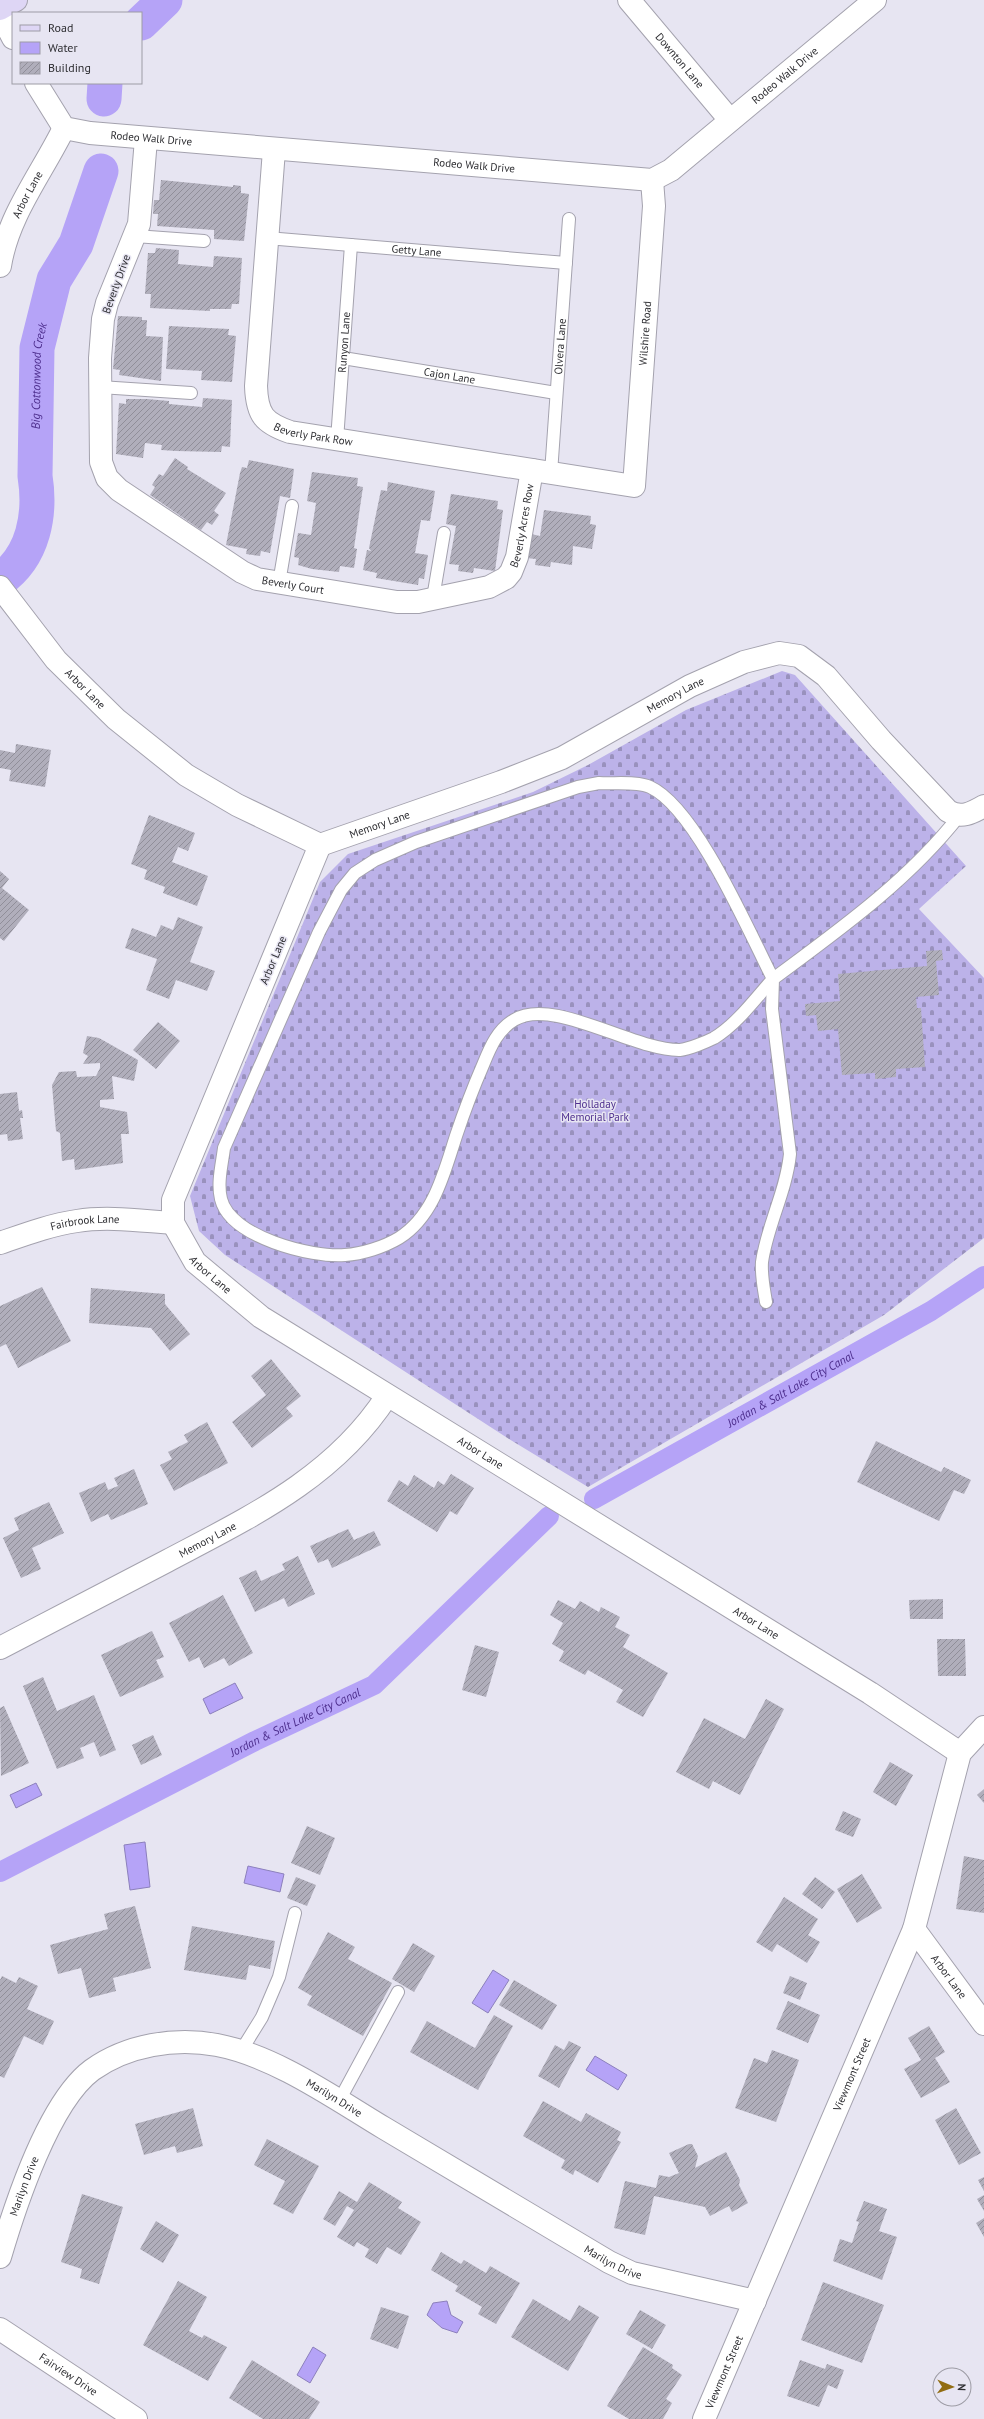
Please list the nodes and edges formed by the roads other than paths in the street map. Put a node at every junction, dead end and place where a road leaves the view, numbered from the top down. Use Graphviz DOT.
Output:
graph roads {
  1 [pos="16,0"];
  2 [pos="629,0"];
  3 [pos="875,0"];
  4 [pos="0,9"];
  5 [pos="0,13"];
  6 [pos="12,36"];
  7 [pos="37,84"];
  8 [pos="730,120"];
  9 [pos="64,128"];
  10 [pos="146,139"];
  11 [pos="274,150"];
  12 [pos="652,180"];
  13 [pos="568,219"];
  14 [pos="135,236"];
  15 [pos="267,238"];
  16 [pos="204,241"];
  17 [pos="351,245"];
  18 [pos="566,263"];
  19 [pos="0,266"];
  20 [pos="343,358"];
  21 [pos="100,387"];
  22 [pos="191,393"];
  23 [pos="556,393"];
  24 [pos="337,440"];
  25 [pos="542,472"];
  26 [pos="107,478"];
  27 [pos="634,486"];
  28 [pos="292,506"];
  29 [pos="444,533"];
  30 [pos="506,578"];
  31 [pos="279,583"];
  32 [pos="5,594"];
  33 [pos="433,598"];
  34 [pos="984,806"];
  35 [pos="959,816"];
  36 [pos="320,845"];
  37 [pos="773,979"];
  38 [pos="173,1223"];
  39 [pos="0,1243"];
  40 [pos="766,1302"];
  41 [pos="387,1396"];
  42 [pos="0,1648"];
  43 [pos="984,1727"];
  44 [pos="960,1753"];
  45 [pos="295,1913"];
  46 [pos="914,1929"];
  47 [pos="398,1992"];
  48 [pos="983,2019"];
  49 [pos="241,2051"];
  50 [pos="339,2101"];
  51 [pos="0,2257"];
  52 [pos="755,2300"];
  53 [pos="0,2329"];
  54 [pos="136,2419"];
  55 [pos="704,2419"];
  1 -- 4 [label="main road"];
  2 -- 8 [label="street, Downton Lane"];
  3 -- 8 [label="street, Rodeo Walk Drive"];
  5 -- 6 [label="street"];
  7 -- 9 [label="street"];
  8 -- 12 [label="street, Rodeo Walk Drive"];
  9 -- 10 [label="street, Rodeo Walk Drive"];
  9 -- 19 [label="street, Arbor Lane"];
  10 -- 11 [label="street, Rodeo Walk Drive"];
  10 -- 14 [label="street, Beverly Drive"];
  11 -- 12 [label="street, Rodeo Walk Drive"];
  11 -- 15 [label="street, Beverly Park Row"];
  12 -- 27 [label="street, Wilshire Road"];
  13 -- 18 [label="lane, Olvera Lane"];
  14 -- 16 [label="lane"];
  14 -- 21 [label="street, Beverly Drive"];
  15 -- 17 [label="lane, Getty Lane"];
  15 -- 24 [label="street, Beverly Park Row"];
  17 -- 18 [label="lane, Getty Lane"];
  17 -- 20 [label="lane, Runyon Lane"];
  18 -- 23 [label="lane, Olvera Lane"];
  20 -- 23 [label="lane, Cajon Lane"];
  20 -- 24 [label="lane, Runyon Lane"];
  21 -- 22 [label="lane"];
  21 -- 26 [label="street, Beverly Drive"];
  23 -- 25 [label="lane, Olvera Lane"];
  24 -- 25 [label="street, Beverly Park Row"];
  25 -- 27 [label="street, Beverly Park Row"];
  25 -- 30 [label="street, Beverly Acres Row"];
  26 -- 31 [label="street, Beverly Court"];
  28 -- 31 [label="lane"];
  29 -- 33 [label="lane"];
  30 -- 33 [label="street, Beverly Court"];
  31 -- 33 [label="street, Beverly Court"];
  32 -- 36 [label="street, Arbor Lane"];
  34 -- 35 [label="street"];
  35 -- 36 [label="street, Memory Lane"];
  35 -- 37 [label="lane"];
  36 -- 38 [label="street, Arbor Lane"];
  37 -- 37 [label="lane"];
  37 -- 40 [label="lane"];
  38 -- 39 [label="street, Fairbrook Lane"];
  38 -- 41 [label="street, Arbor Lane"];
  41 -- 42 [label="street, Memory Lane"];
  41 -- 44 [label="street, Arbor Lane"];
  43 -- 44 [label="street, Viewmont Street"];
  44 -- 46 [label="street, Viewmont Street"];
  45 -- 49 [label="lane"];
  46 -- 48 [label="street, Arbor Lane"];
  46 -- 52 [label="street, Viewmont Street"];
  47 -- 50 [label="lane"];
  49 -- 50 [label="street, Marilyn Drive"];
  49 -- 51 [label="street, Marilyn Drive"];
  50 -- 52 [label="street, Marilyn Drive"];
  52 -- 55 [label="street, Viewmont Street"];
  53 -- 54 [label="street, Fairview Drive"];
}
